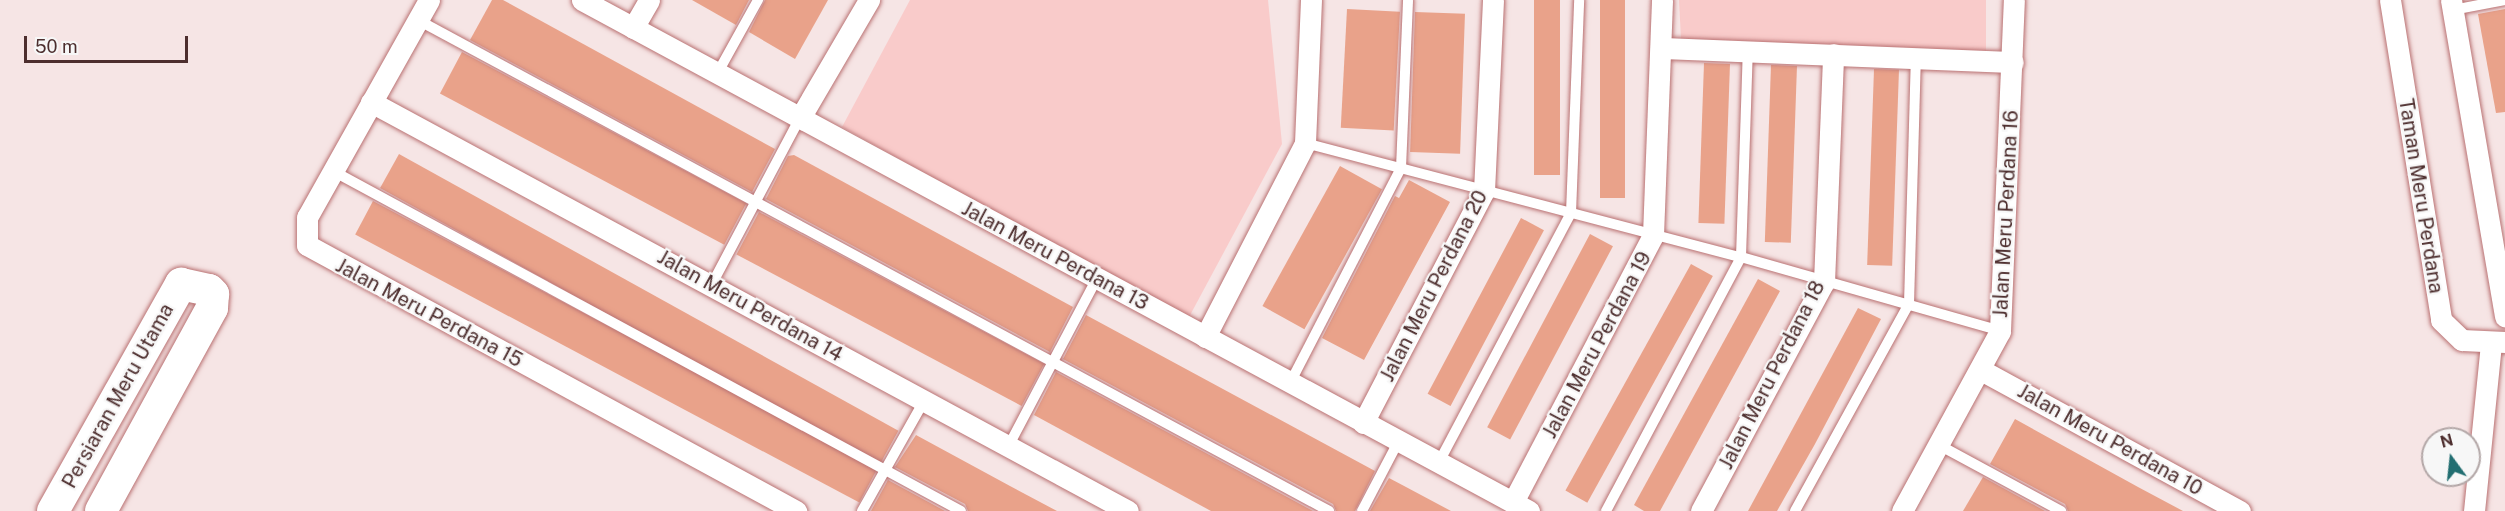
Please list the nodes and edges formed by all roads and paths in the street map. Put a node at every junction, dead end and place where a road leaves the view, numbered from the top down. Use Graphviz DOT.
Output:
graph roads {
  1 [pos="429,0"];
  2 [pos="582,0"];
  3 [pos="649,0"];
  4 [pos="758,0"];
  5 [pos="869,0"];
  6 [pos="1311,0"];
  7 [pos="1408,0"];
  8 [pos="1493,0"];
  9 [pos="1579,0"];
  10 [pos="1662,0"];
  11 [pos="2014,0"];
  12 [pos="2390,0"];
  13 [pos="2505,0"];
  14 [pos="2452,5"];
  15 [pos="418,20"];
  16 [pos="633,28"];
  17 [pos="1661,48"];
  18 [pos="1748,51"];
  19 [pos="1833,54"];
  20 [pos="1916,56"];
  21 [pos="2013,62"];
  22 [pos="717,74"];
  23 [pos="371,102"];
  24 [pos="800,118"];
  25 [pos="1305,143"];
  26 [pos="1401,168"];
  27 [pos="333,171"];
  28 [pos="1484,191"];
  29 [pos="755,199"];
  30 [pos="1571,213"];
  31 [pos="1653,235"];
  32 [pos="1741,257"];
  33 [pos="1097,278"];
  34 [pos="2502,280"];
  35 [pos="1824,282"];
  36 [pos="711,284"];
  37 [pos="1909,304"];
  38 [pos="2505,316"];
  39 [pos="2000,331"];
  40 [pos="1204,337"];
  41 [pos="2498,342"];
  42 [pos="1053,363"];
  43 [pos="1981,370"];
  44 [pos="1290,384"];
  45 [pos="924,401"];
  46 [pos="1363,423"];
  47 [pos="1398,442"];
  48 [pos="1939,445"];
  49 [pos="1008,447"];
  50 [pos="1438,464"];
  51 [pos="885,470"];
  52 [pos="1521,507"];
  53 [pos="2232,509"];
  54 [pos="53,511"];
  55 [pos="100,511"];
  56 [pos="796,511"];
  57 [pos="862,511"];
  58 [pos="960,511"];
  59 [pos="1128,511"];
  60 [pos="1329,511"];
  61 [pos="1362,511"];
  62 [pos="1606,511"];
  63 [pos="1701,511"];
  64 [pos="1795,511"];
  65 [pos="1902,511"];
  66 [pos="2061,511"];
  67 [pos="2474,511"];
  1 -- 15 [label="street, Jalan Meru Perdana 15"];
  2 -- 16 [label="street, Jalan Meru Perdana 13"];
  3 -- 16 [label="street"];
  4 -- 22 [label="lane"];
  5 -- 24 [label="street"];
  6 -- 25 [label="street"];
  7 -- 26 [label="lane"];
  8 -- 28 [label="street, Jalan Meru Perdana 20"];
  9 -- 30 [label="lane"];
  10 -- 17 [label="street, Jalan Meru Perdana 19"];
  11 -- 21 [label="street, Jalan Meru Perdana 16"];
  12 -- 41 [label="street, Taman Meru Perdana"];
  13 -- 14 [label="lane"];
  14 -- 34 [label="street"];
  15 -- 23 [label="street, Jalan Meru Perdana 15"];
  15 -- 29 [label="lane"];
  16 -- 22 [label="street, Jalan Meru Perdana 13"];
  17 -- 18 [label="street"];
  17 -- 31 [label="street, Jalan Meru Perdana 19"];
  18 -- 19 [label="street"];
  18 -- 32 [label="lane"];
  19 -- 20 [label="street"];
  19 -- 35 [label="street, Jalan Meru Perdana 18"];
  20 -- 21 [label="street"];
  20 -- 37 [label="lane"];
  21 -- 39 [label="street, Jalan Meru Perdana 16"];
  22 -- 24 [label="street, Jalan Meru Perdana 13"];
  23 -- 27 [label="street, Jalan Meru Perdana 15"];
  23 -- 36 [label="street, Jalan Meru Perdana 14"];
  24 -- 29 [label="lane"];
  24 -- 33 [label="street, Jalan Meru Perdana 13"];
  25 -- 26 [label="lane"];
  25 -- 40 [label="street"];
  26 -- 28 [label="lane"];
  26 -- 44 [label="lane"];
  27 -- 51 [label="lane"];
  27 -- 56 [label="street, Jalan Meru Perdana 15"];
  28 -- 30 [label="lane"];
  28 -- 46 [label="street, Jalan Meru Perdana 20"];
  29 -- 36 [label="lane"];
  29 -- 42 [label="lane"];
  30 -- 31 [label="lane"];
  30 -- 50 [label="lane"];
  31 -- 32 [label="lane"];
  31 -- 52 [label="street, Jalan Meru Perdana 19"];
  32 -- 35 [label="lane"];
  32 -- 62 [label="lane"];
  33 -- 40 [label="street, Jalan Meru Perdana 13"];
  33 -- 42 [label="lane"];
  34 -- 38 [label="street"];
  35 -- 37 [label="lane"];
  35 -- 63 [label="street, Jalan Meru Perdana 18"];
  36 -- 45 [label="street, Jalan Meru Perdana 14"];
  37 -- 39 [label="lane"];
  37 -- 64 [label="lane"];
  39 -- 43 [label="street, Jalan Meru Perdana 16"];
  40 -- 44 [label="street, Jalan Meru Perdana 13"];
  41 -- 67 [label="street"];
  42 -- 49 [label="lane"];
  42 -- 60 [label="lane"];
  43 -- 48 [label="street, Jalan Meru Perdana 16"];
  43 -- 53 [label="street, Jalan Meru Perdana 10"];
  44 -- 46 [label="street, Jalan Meru Perdana 13"];
  45 -- 49 [label="street, Jalan Meru Perdana 14"];
  45 -- 51 [label="lane"];
  46 -- 47 [label="street, Jalan Meru Perdana 13"];
  47 -- 50 [label="street, Jalan Meru Perdana 13"];
  47 -- 61 [label="lane"];
  48 -- 65 [label="street, Jalan Meru Perdana 16"];
  48 -- 66 [label="lane"];
  49 -- 59 [label="street, Jalan Meru Perdana 14"];
  50 -- 52 [label="street, Jalan Meru Perdana 13"];
  51 -- 57 [label="lane"];
  51 -- 58 [label="lane"];
  54 -- 55 [label="main road, Persiaran Meru Utama"];
}
